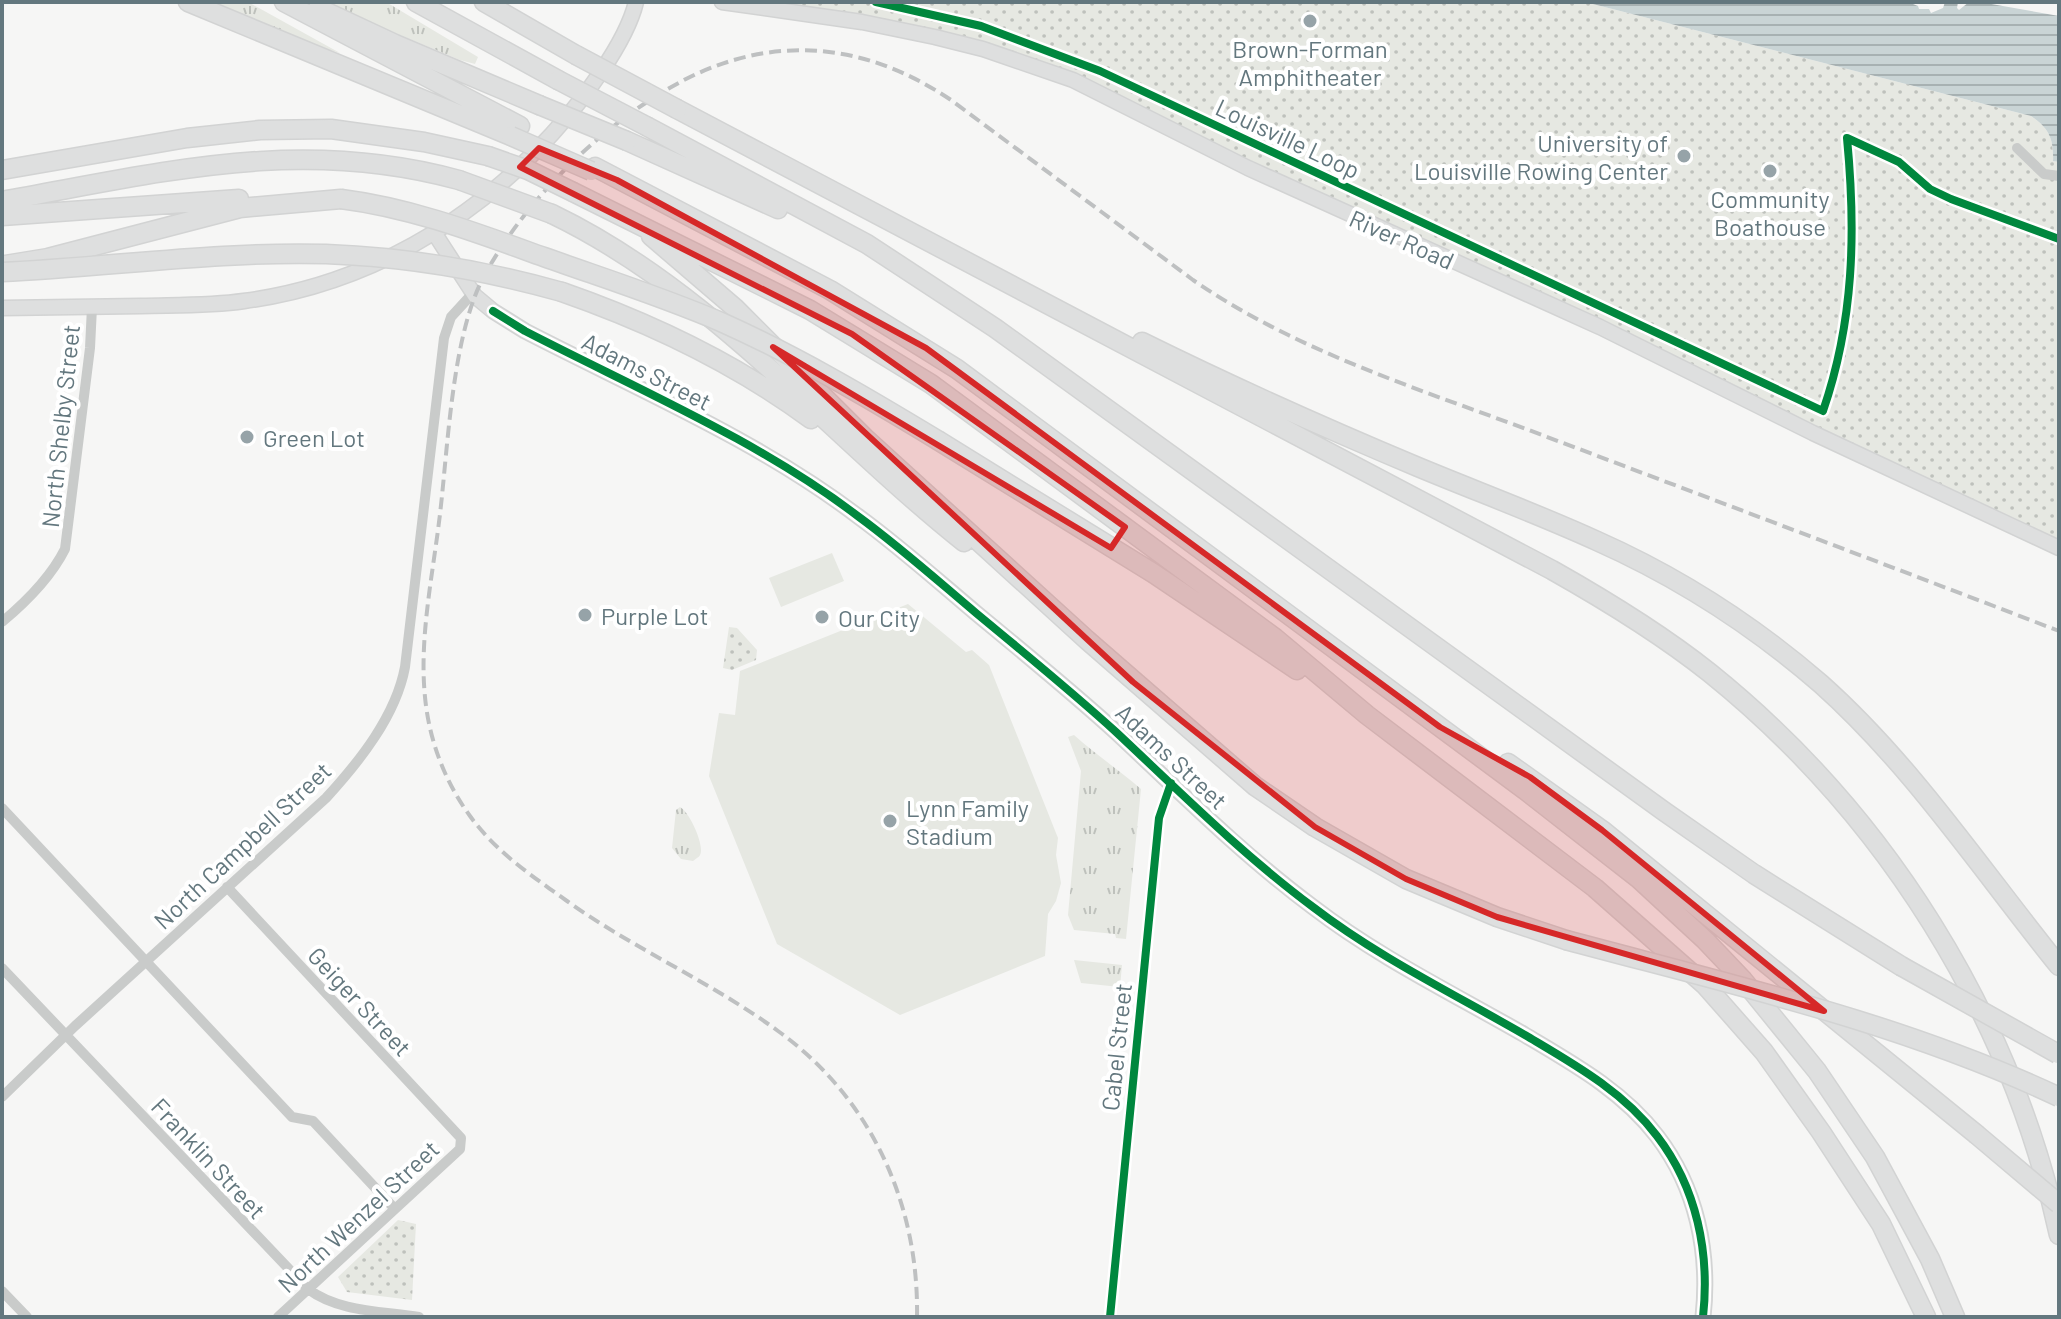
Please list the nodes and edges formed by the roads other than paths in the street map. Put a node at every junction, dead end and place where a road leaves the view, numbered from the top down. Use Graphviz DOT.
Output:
graph roads {
  1 [pos="188,2"];
  2 [pos="284,2"];
  3 [pos="307,2"];
  4 [pos="416,2"];
  5 [pos="484,2"];
  6 [pos="636,2"];
  7 [pos="722,2"];
  8 [pos="516,131"];
  9 [pos="2017,148"];
  10 [pos="2,170"];
  11 [pos="2059,176"];
  12 [pos="335,199"];
  13 [pos="2,201"];
  14 [pos="2,216"];
  15 [pos="888,219"];
  16 [pos="634,221"];
  17 [pos="435,234"];
  18 [pos="2,265"];
  19 [pos="2,272"];
  20 [pos="473,293"];
  21 [pos="92,307"];
  22 [pos="2,308"];
  23 [pos="995,328"];
  24 [pos="911,499"];
  25 [pos="2059,548"];
  26 [pos="2,622"];
  27 [pos="1087,640"];
  28 [pos="1367,715"];
  29 [pos="1440,727"];
  30 [pos="1171,783"];
  31 [pos="2,808"];
  32 [pos="227,887"];
  33 [pos="146,962"];
  34 [pos="2059,966"];
  35 [pos="2,968"];
  36 [pos="66,1035"];
  37 [pos="2059,1055"];
  38 [pos="2,1097"];
  39 [pos="2059,1097"];
  40 [pos="462,1143"];
  41 [pos="1863,1198"];
  42 [pos="2059,1204"];
  43 [pos="394,1208"];
  44 [pos="2059,1235"];
  45 [pos="308,1289"];
  46 [pos="2,1291"];
  47 [pos="27,1317"];
  48 [pos="278,1317"];
  49 [pos="419,1317"];
  50 [pos="1110,1317"];
  51 [pos="1703,1317"];
  52 [pos="1914,1317"];
  53 [pos="1926,1317"];
  54 [pos="1955,1317"];
  1 -- 8 [label="highway"];
  2 -- 8 [label="highway"];
  3 -- 23 [label="highway, bridge"];
  4 -- 23 [label="highway, bridge"];
  5 -- 15 [label="highway, bridge"];
  6 -- 17 [label="street"];
  7 -- 25 [label="street, River Road"];
  8 -- 29 [label="highway"];
  9 -- 11 [label="street"];
  10 -- 16 [label="highway, bridge"];
  12 -- 14 [label="highway"];
  12 -- 18 [label="highway"];
  12 -- 28 [label="highway, bridge"];
  13 -- 24 [label="highway, bridge"];
  15 -- 34 [label="highway"];
  15 -- 44 [label="highway"];
  16 -- 27 [label="highway"];
  16 -- 28 [label="highway"];
  17 -- 20 [label="street, Adams Street"];
  17 -- 21 [label="street"];
  19 -- 24 [label="highway, bridge"];
  20 -- 30 [label="street, Adams Street"];
  20 -- 32 [label="street, North Campbell Street"];
  21 -- 22 [label="street"];
  21 -- 26 [label="street, North Shelby Street"];
  23 -- 37 [label="highway, bridge"];
  24 -- 27 [label="highway"];
  27 -- 39 [label="highway, bridge"];
  28 -- 41 [label="highway"];
  29 -- 42 [label="highway, bridge"];
  29 -- 54 [label="highway"];
  30 -- 50 [label="street, Cabel Street"];
  30 -- 51 [label="street, Adams Street"];
  31 -- 33 [label="street"];
  32 -- 33 [label="street, North Campbell Street"];
  32 -- 40 [label="street, Geiger Street"];
  33 -- 36 [label="street, North Campbell Street"];
  33 -- 43 [label="street"];
  35 -- 36 [label="street, Franklin Street"];
  36 -- 38 [label="street, North Campbell Street"];
  36 -- 45 [label="street, Franklin Street"];
  40 -- 43 [label="street, North Wenzel Street"];
  41 -- 52 [label="highway"];
  41 -- 53 [label="highway"];
  43 -- 45 [label="street, North Wenzel Street"];
  45 -- 48 [label="street, North Wenzel Street"];
  45 -- 49 [label="street, Franklin Street"];
  46 -- 47 [label="street"];
}
